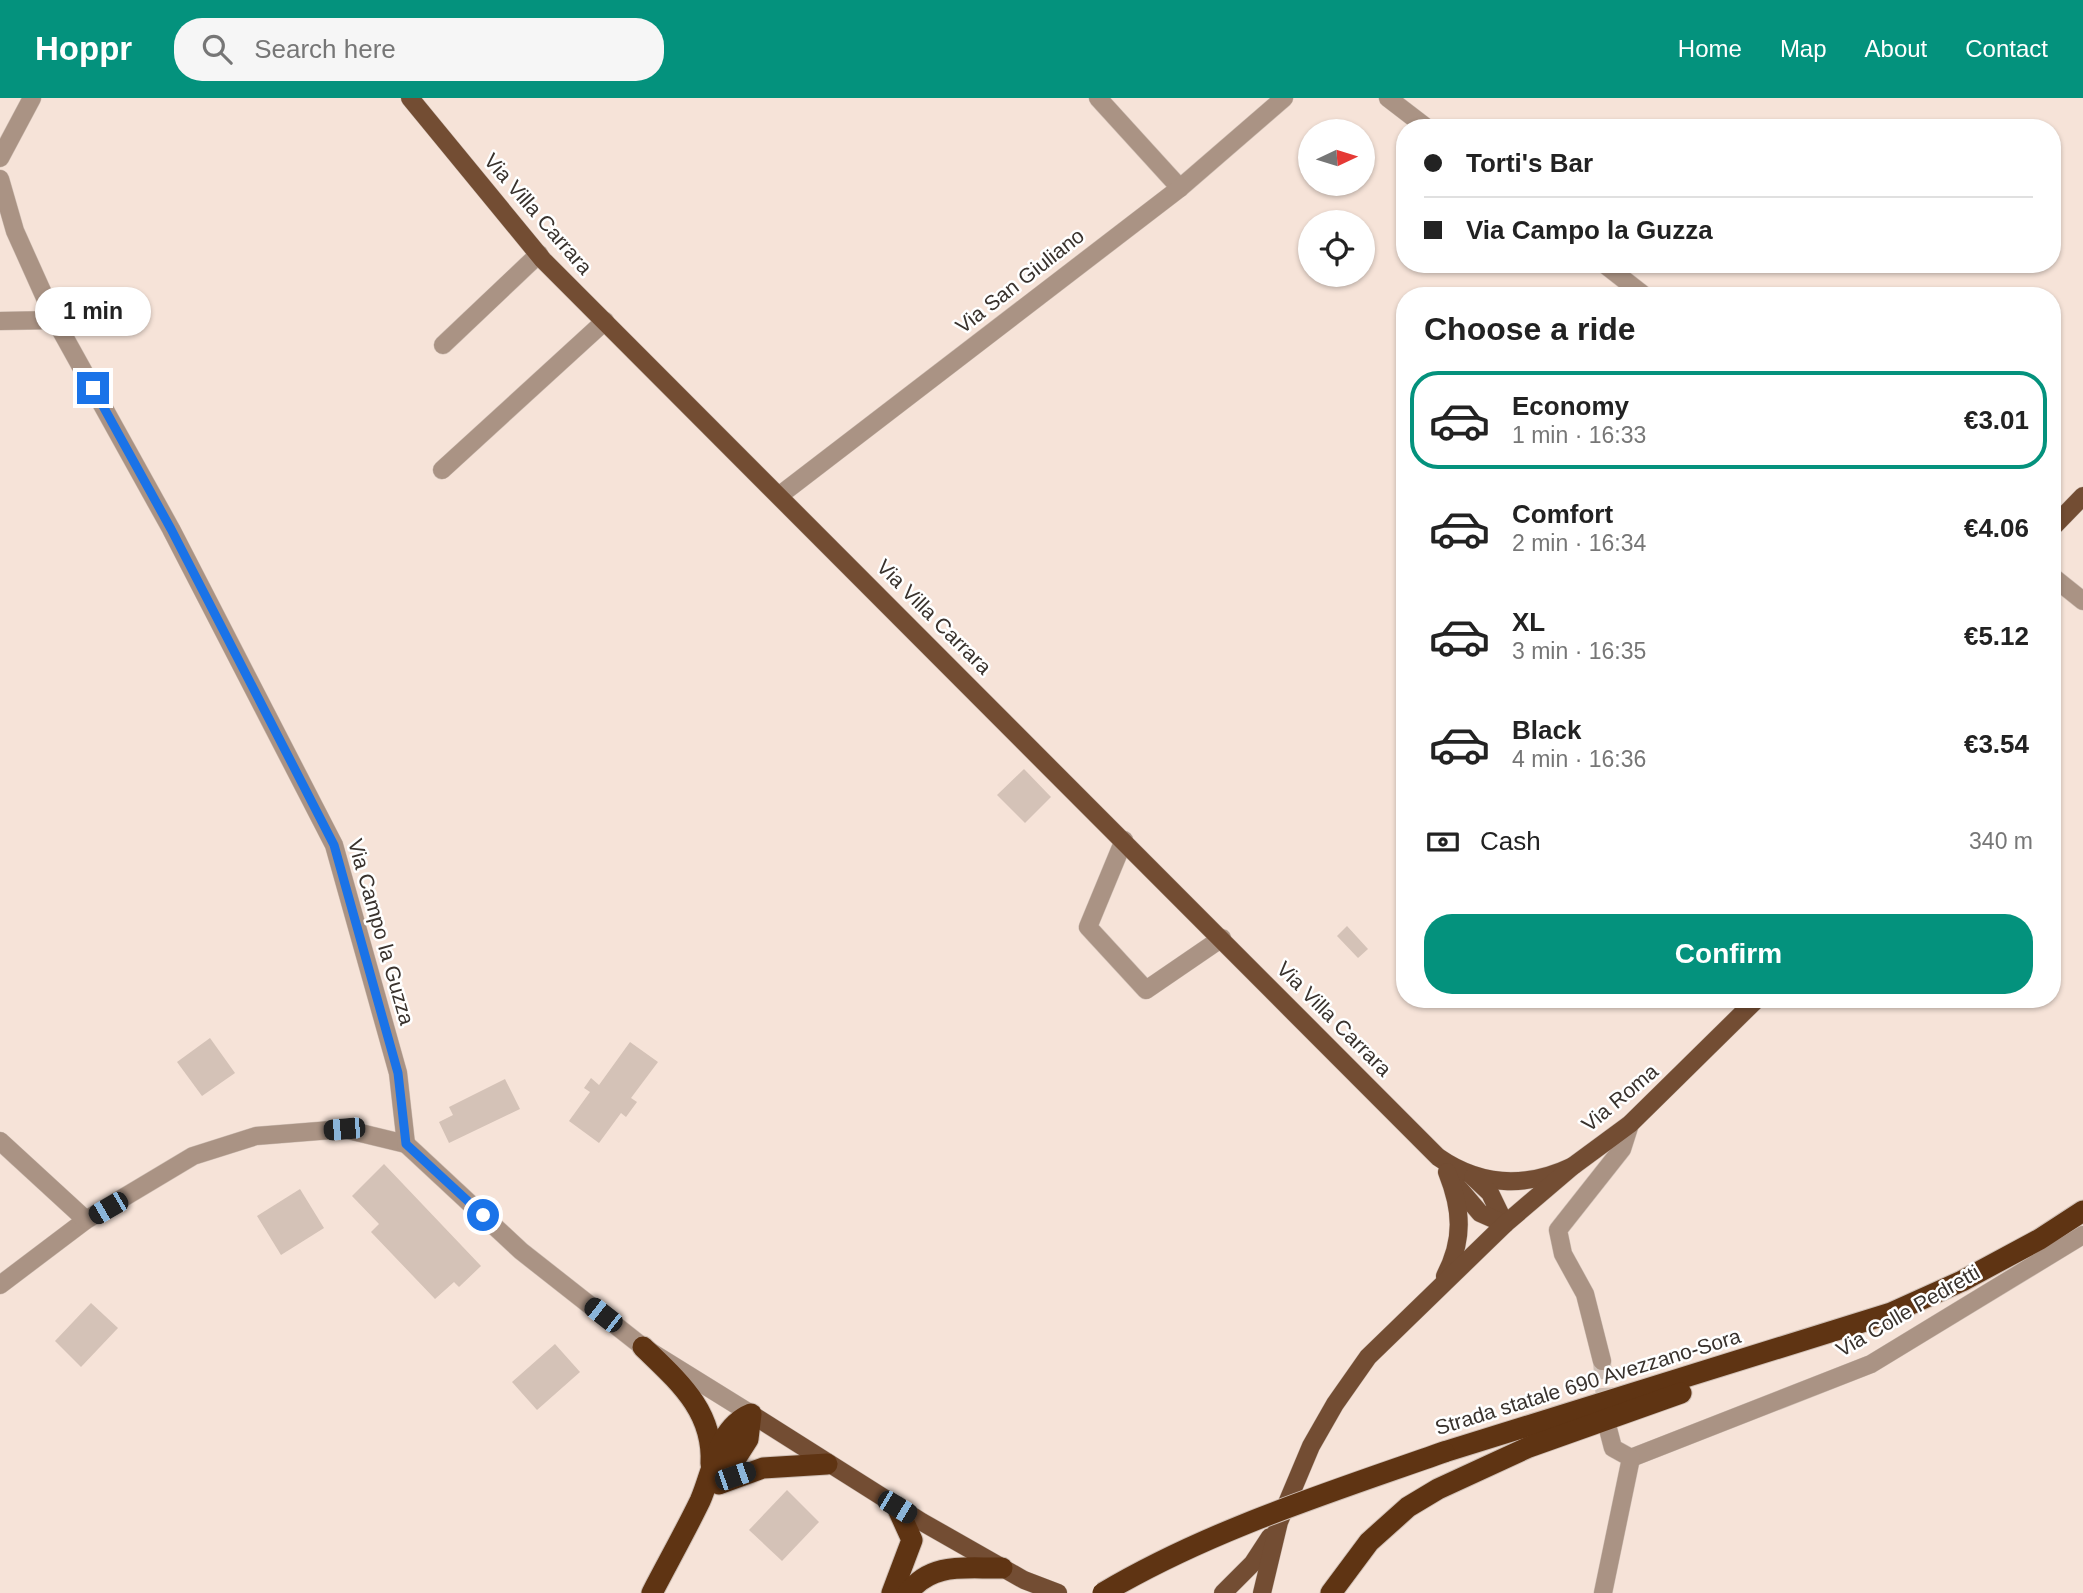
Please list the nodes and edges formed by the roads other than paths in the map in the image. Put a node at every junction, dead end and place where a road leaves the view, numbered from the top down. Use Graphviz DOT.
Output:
graph roads {
  1 [pos="32,98"];
  2 [pos="410,98"];
  3 [pos="1098,98"];
  4 [pos="1284,98"];
  5 [pos="1388,98"];
  6 [pos="1415,119"];
  7 [pos="0,158"];
  8 [pos="0,179"];
  9 [pos="1180,188"];
  10 [pos="539,254"];
  11 [pos="1616,273"];
  12 [pos="1633,287"];
  13 [pos="55,320"];
  14 [pos="605,320"];
  15 [pos="0,321"];
  16 [pos="443,345"];
  17 [pos="442,470"];
  18 [pos="780,495"];
  19 [pos="2083,496"];
  20 [pos="2061,519"];
  21 [pos="2061,583"];
  22 [pos="2083,601"];
  23 [pos="1124,840"];
  24 [pos="1222,938"];
  25 [pos="1748,1008"];
  26 [pos="1630,1124"];
  27 [pos="0,1141"];
  28 [pos="406,1144"];
  29 [pos="1443,1165"];
  30 [pos="1573,1166"];
  31 [pos="1470,1175"];
  32 [pos="2083,1211"];
  33 [pos="86,1220"];
  34 [pos="1506,1224"];
  35 [pos="2083,1235"];
  36 [pos="0,1285"];
  37 [pos="1440,1285"];
  38 [pos="643,1347"];
  39 [pos="1758,1354"];
  40 [pos="1602,1361"];
  41 [pos="751,1414"];
  42 [pos="1607,1425"];
  43 [pos="1631,1458"];
  44 [pos="827,1464"];
  45 [pos="715,1474"];
  46 [pos="897,1507"];
  47 [pos="1279,1522"];
  48 [pos="1002,1568"];
  49 [pos="652,1593"];
  50 [pos="892,1593"];
  51 [pos="908,1593"];
  52 [pos="1058,1593"];
  53 [pos="1103,1593"];
  54 [pos="1223,1593"];
  55 [pos="1262,1593"];
  56 [pos="1331,1593"];
  57 [pos="1603,1593"];
  1 -- 7 [label="street"];
  2 -- 10 [label="main road, Via Villa Carrara"];
  3 -- 9 [label="street"];
  4 -- 9 [label="street, Via San Giuliano"];
  5 -- 6 [label="street"];
  8 -- 13 [label="street, Via Campo la Guzza"];
  9 -- 18 [label="street, Via San Giuliano"];
  10 -- 14 [label="main road, Via Villa Carrara"];
  10 -- 16 [label="street"];
  11 -- 12 [label="street"];
  13 -- 15 [label="street"];
  13 -- 28 [label="street, Via Campo la Guzza"];
  14 -- 17 [label="street"];
  14 -- 18 [label="main road, Via Villa Carrara"];
  18 -- 23 [label="main road, Via Villa Carrara"];
  19 -- 20 [label="main road"];
  21 -- 22 [label="street"];
  23 -- 24 [label="main road, Via Villa Carrara"];
  23 -- 24 [label="street"];
  24 -- 29 [label="main road, Via Villa Carrara"];
  25 -- 26 [label="main road, Via Roma"];
  26 -- 30 [label="main road, Via Roma"];
  26 -- 40 [label="street"];
  27 -- 33 [label="street"];
  28 -- 33 [label="street"];
  28 -- 38 [label="street"];
  29 -- 31 [label="main road"];
  29 -- 34 [label="main road"];
  29 -- 37 [label="main road"];
  30 -- 31 [label="main road"];
  30 -- 34 [label="main road, Via Roma"];
  31 -- 34 [label="main road"];
  32 -- 39 [label="highway, Strada statale 690 Avezzano-Sora"];
  33 -- 36 [label="street"];
  34 -- 37 [label="main road, Via Roma"];
  35 -- 43 [label="street, Via Colle Pedretti"];
  37 -- 47 [label="main road, Via Roma"];
  38 -- 41 [label="street"];
  38 -- 45 [label="highway"];
  39 -- 53 [label="highway, Strada statale 690 Avezzano-Sora, bridge"];
  39 -- 56 [label="highway"];
  41 -- 44 [label="main road"];
  41 -- 45 [label="highway"];
  42 -- 43 [label="street"];
  43 -- 57 [label="street"];
  44 -- 45 [label="highway"];
  44 -- 46 [label="main road"];
  45 -- 49 [label="highway"];
  46 -- 48 [label="main road"];
  46 -- 50 [label="highway"];
  47 -- 54 [label="main road"];
  47 -- 55 [label="main road"];
  48 -- 51 [label="highway"];
  48 -- 52 [label="main road"];
}
